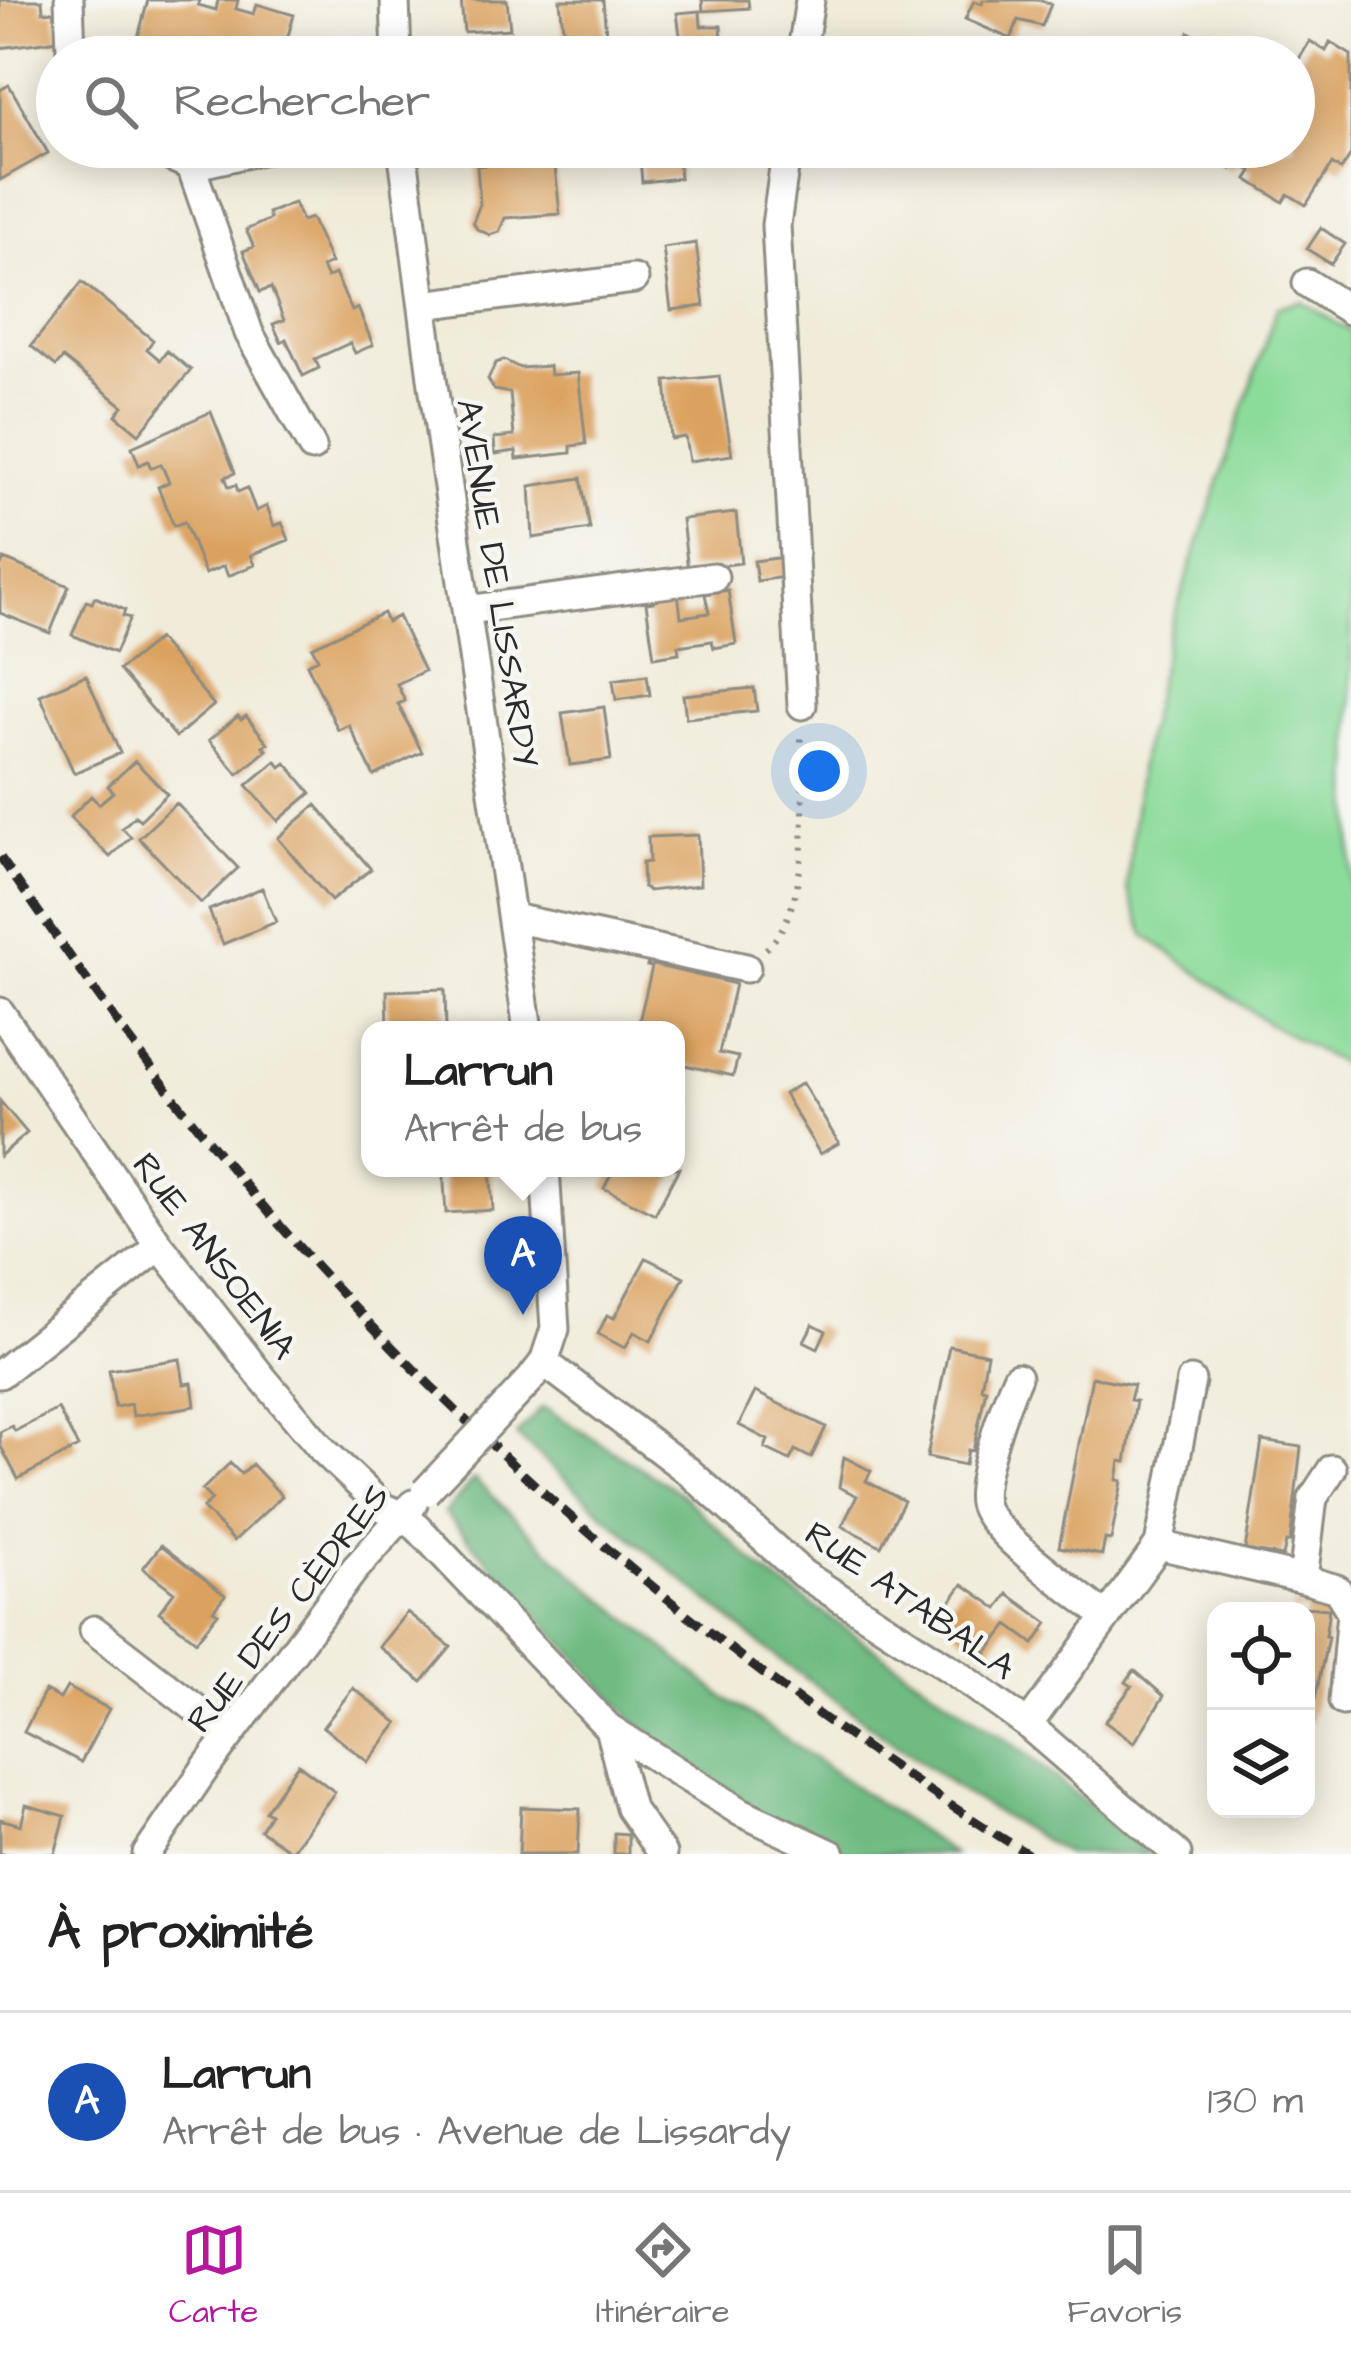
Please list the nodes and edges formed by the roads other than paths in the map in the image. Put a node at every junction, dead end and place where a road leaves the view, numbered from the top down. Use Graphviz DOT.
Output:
graph roads {
  1 [pos="68,0"];
  2 [pos="395,0"];
  3 [pos="810,0"];
  4 [pos="70,36"];
  5 [pos="396,36"];
  6 [pos="804,36"];
  7 [pos="192,168"];
  8 [pos="405,168"];
  9 [pos="784,168"];
  10 [pos="634,279"];
  11 [pos="1307,284"];
  12 [pos="423,305"];
  13 [pos="1351,311"];
  14 [pos="312,447"];
  15 [pos="714,577"];
  16 [pos="467,610"];
  17 [pos="802,705"];
  18 [pos="513,918"];
  19 [pos="746,968"];
  20 [pos="0,1012"];
  21 [pos="527,1021"];
  22 [pos="546,1177"];
  23 [pos="160,1246"];
  24 [pos="537,1371"];
  25 [pos="0,1374"];
  26 [pos="1017,1377"];
  27 [pos="1191,1381"];
  28 [pos="1332,1468"];
  29 [pos="402,1515"];
  30 [pos="1159,1546"];
  31 [pos="1303,1579"];
  32 [pos="1106,1616"];
  33 [pos="94,1630"];
  34 [pos="1343,1701"];
  35 [pos="1028,1725"];
  36 [pos="609,1728"];
  37 [pos="230,1735"];
  38 [pos="147,1854"];
  39 [pos="662,1854"];
  40 [pos="831,1854"];
  41 [pos="1177,1854"];
  1 -- 4 [label="street"];
  2 -- 5 [label="street"];
  3 -- 6 [label="street"];
  7 -- 14 [label="street"];
  8 -- 12 [label="street, AVENUE DE LISSARDY"];
  9 -- 17 [label="street"];
  10 -- 12 [label="street"];
  11 -- 13 [label="street"];
  12 -- 16 [label="street, AVENUE DE LISSARDY"];
  15 -- 16 [label="street"];
  16 -- 18 [label="street, AVENUE DE LISSARDY"];
  18 -- 19 [label="street"];
  18 -- 21 [label="street, AVENUE DE LISSARDY"];
  20 -- 23 [label="street, RUE ANSOENIA"];
  22 -- 24 [label="street"];
  23 -- 25 [label="street"];
  23 -- 29 [label="street, RUE ANSOENIA"];
  24 -- 29 [label="street, RUE DES CÈDRES, bridge"];
  24 -- 35 [label="street, RUE ATABALA"];
  26 -- 32 [label="street"];
  27 -- 30 [label="street"];
  28 -- 31 [label="street"];
  29 -- 36 [label="street, RUE ANSOENIA"];
  29 -- 37 [label="street, RUE DES CÈDRES"];
  30 -- 31 [label="street"];
  30 -- 32 [label="street"];
  31 -- 34 [label="street"];
  32 -- 35 [label="street"];
  33 -- 37 [label="street"];
  35 -- 41 [label="street, RUE ATABALA"];
  36 -- 39 [label="street"];
  36 -- 40 [label="street, RUE ANSOENIA"];
  37 -- 38 [label="street, RUE DES CÈDRES"];
}
